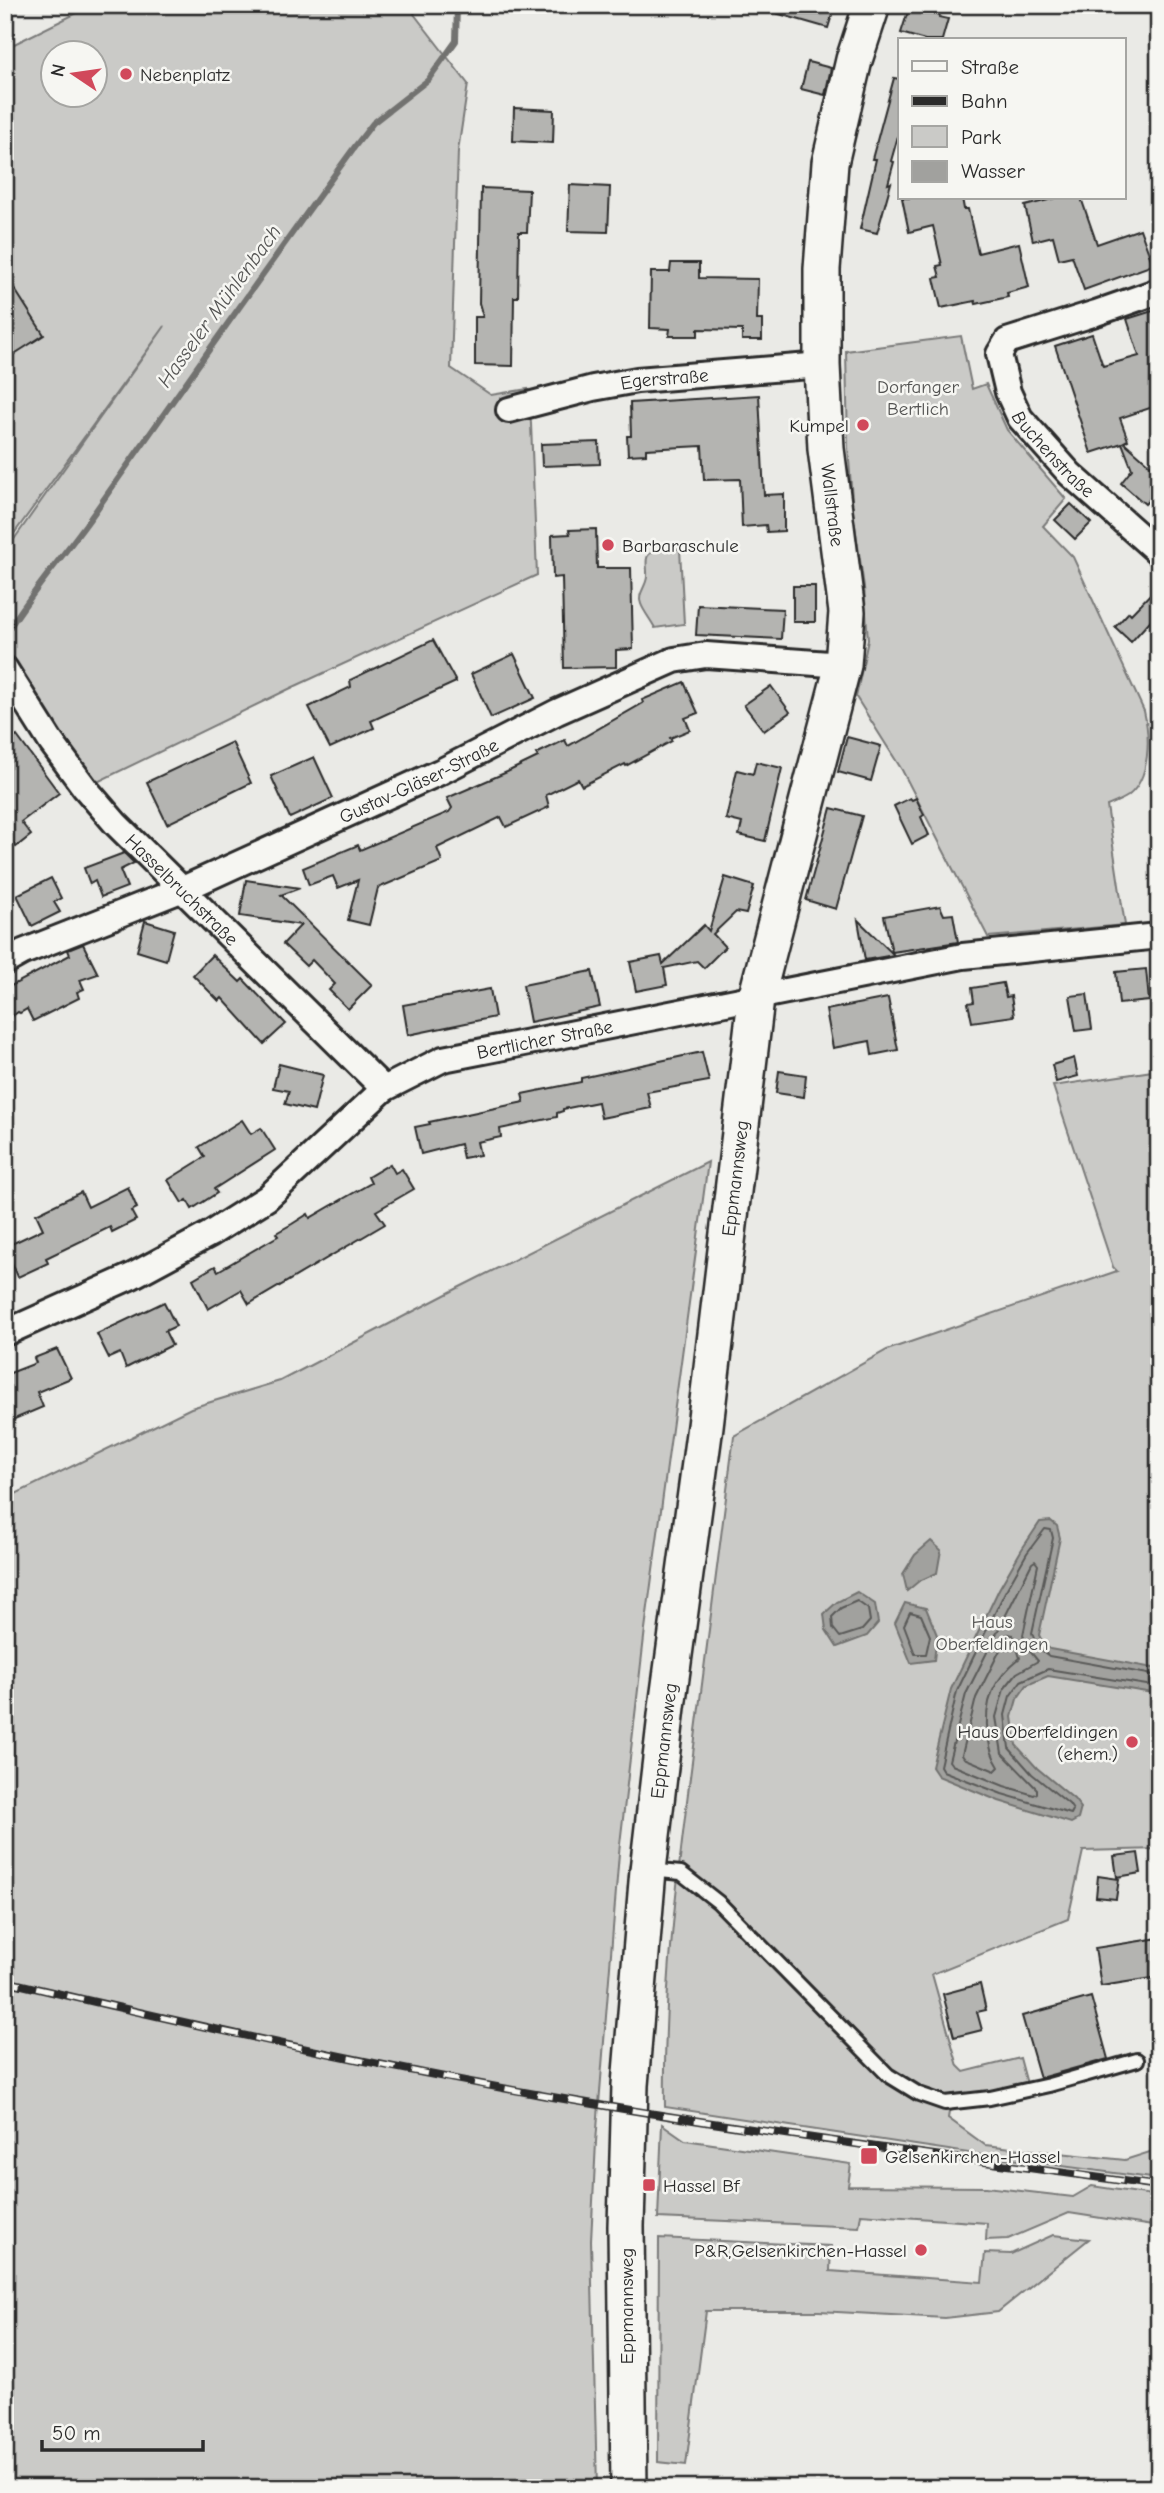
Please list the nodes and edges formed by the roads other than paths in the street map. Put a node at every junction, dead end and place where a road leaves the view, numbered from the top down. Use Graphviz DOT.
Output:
graph roads {
  1 [pos="872,5"];
  2 [pos="1159,290"];
  3 [pos="822,365"];
  4 [pos="509,410"];
  5 [pos="1159,553"];
  6 [pos="843,665"];
  7 [pos="9,674"];
  8 [pos="183,889"];
  9 [pos="1159,936"];
  10 [pos="5,962"];
  11 [pos="756,999"];
  12 [pos="384,1089"];
  13 [pos="5,1333"];
  14 [pos="648,1870"];
  15 [pos="1137,2060"];
  16 [pos="629,2488"];
  1 -- 3 [label="street, Wallstraße"];
  2 -- 5 [label="street, Buchenstraße"];
  3 -- 4 [label="street, Egerstraße"];
  3 -- 6 [label="street, Wallstraße"];
  6 -- 8 [label="street, Gustav-Gläser-Straße"];
  6 -- 11 [label="street, Wallstraße"];
  7 -- 8 [label="street, Hasselbruchstraße"];
  8 -- 10 [label="street, Gustav-Gläser-Straße"];
  8 -- 12 [label="street, Hasselbruchstraße"];
  9 -- 11 [label="street, Bertlicher Straße"];
  11 -- 12 [label="street, Bertlicher Straße"];
  11 -- 14 [label="street, Eppmannsweg"];
  12 -- 13 [label="street, Bertlicher Straße"];
  14 -- 15 [label="lane"];
  14 -- 16 [label="street, Eppmannsweg"];
}
